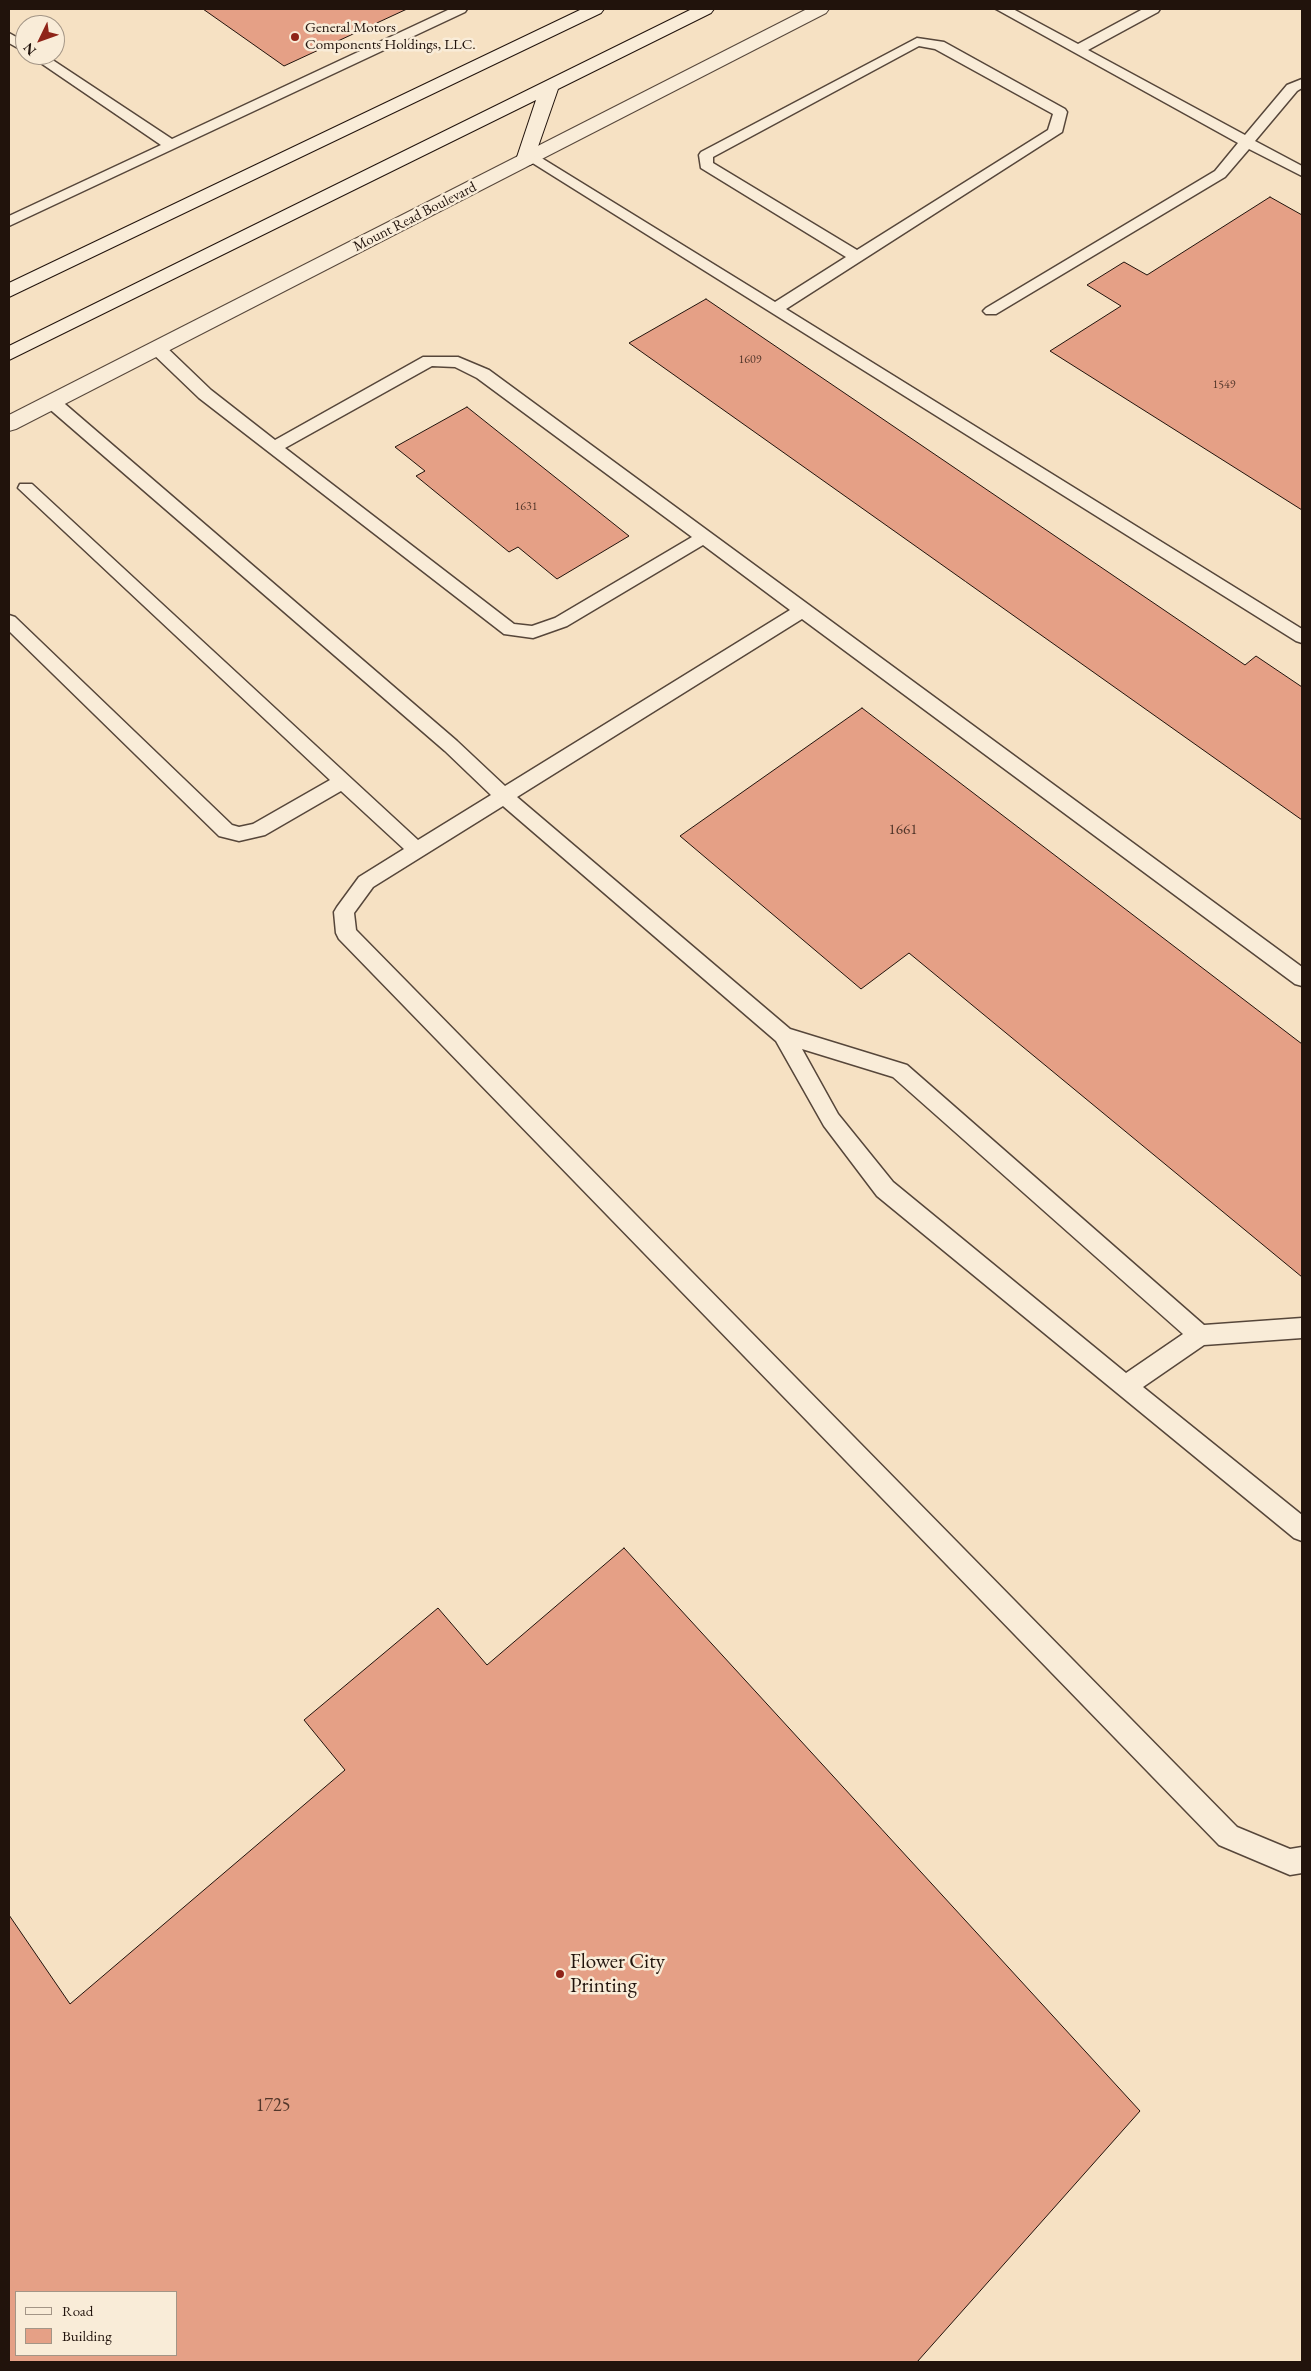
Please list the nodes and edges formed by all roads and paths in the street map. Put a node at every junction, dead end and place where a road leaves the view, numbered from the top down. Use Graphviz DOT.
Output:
graph roads {
  1 [pos="460,9"];
  2 [pos="595,9"];
  3 [pos="705,9"];
  4 [pos="820,9"];
  5 [pos="1003,9"];
  6 [pos="1153,9"];
  7 [pos="1078,50"];
  8 [pos="51,65"];
  9 [pos="1302,82"];
  10 [pos="550,85"];
  11 [pos="1247,142"];
  12 [pos="171,145"];
  13 [pos="528,159"];
  14 [pos="1302,172"];
  15 [pos="9,204"];
  16 [pos="15,218"];
  17 [pos="857,257"];
  18 [pos="9,291"];
  19 [pos="775,309"];
  20 [pos="991,311"];
  21 [pos="157,348"];
  22 [pos="9,354"];
  23 [pos="52,402"];
  24 [pos="9,424"];
  25 [pos="274,447"];
  26 [pos="26,488"];
  27 [pos="704,537"];
  28 [pos="803,610"];
  29 [pos="9,621"];
  30 [pos="1302,636"];
  31 [pos="343,781"];
  32 [pos="504,796"];
  33 [pos="417,850"];
  34 [pos="1302,978"];
  35 [pos="783,1035"];
  36 [pos="1302,1328"];
  37 [pos="1200,1335"];
  38 [pos="1125,1386"];
  39 [pos="1302,1530"];
  40 [pos="1302,1860"];
  1 -- 12 [label="lane"];
  2 -- 18 [label="main road"];
  3 -- 10 [label="main road"];
  4 -- 13 [label="main road, Mount Read Boulevard"];
  5 -- 7 [label="lane"];
  6 -- 7 [label="lane"];
  7 -- 11 [label="lane"];
  8 -- 12 [label="lane"];
  9 -- 11 [label="lane"];
  10 -- 13 [label="main road"];
  10 -- 22 [label="main road"];
  11 -- 14 [label="lane"];
  11 -- 20 [label="lane"];
  12 -- 16 [label="lane"];
  13 -- 19 [label="lane"];
  13 -- 21 [label="main road, Mount Read Boulevard"];
  15 -- 16 [label="lane"];
  17 -- 17 [label="lane"];
  17 -- 19 [label="lane"];
  19 -- 30 [label="lane"];
  21 -- 23 [label="main road, Mount Read Boulevard"];
  21 -- 25 [label="lane"];
  23 -- 24 [label="main road, Mount Read Boulevard"];
  23 -- 32 [label="lane"];
  25 -- 27 [label="lane"];
  25 -- 27 [label="lane"];
  26 -- 31 [label="lane"];
  27 -- 28 [label="lane"];
  28 -- 32 [label="lane"];
  28 -- 34 [label="lane"];
  29 -- 31 [label="lane"];
  31 -- 33 [label="lane"];
  32 -- 33 [label="lane"];
  32 -- 35 [label="lane"];
  33 -- 40 [label="lane"];
  35 -- 37 [label="lane"];
  35 -- 38 [label="lane"];
  36 -- 37 [label="lane"];
  37 -- 38 [label="lane"];
  38 -- 39 [label="lane"];
}
